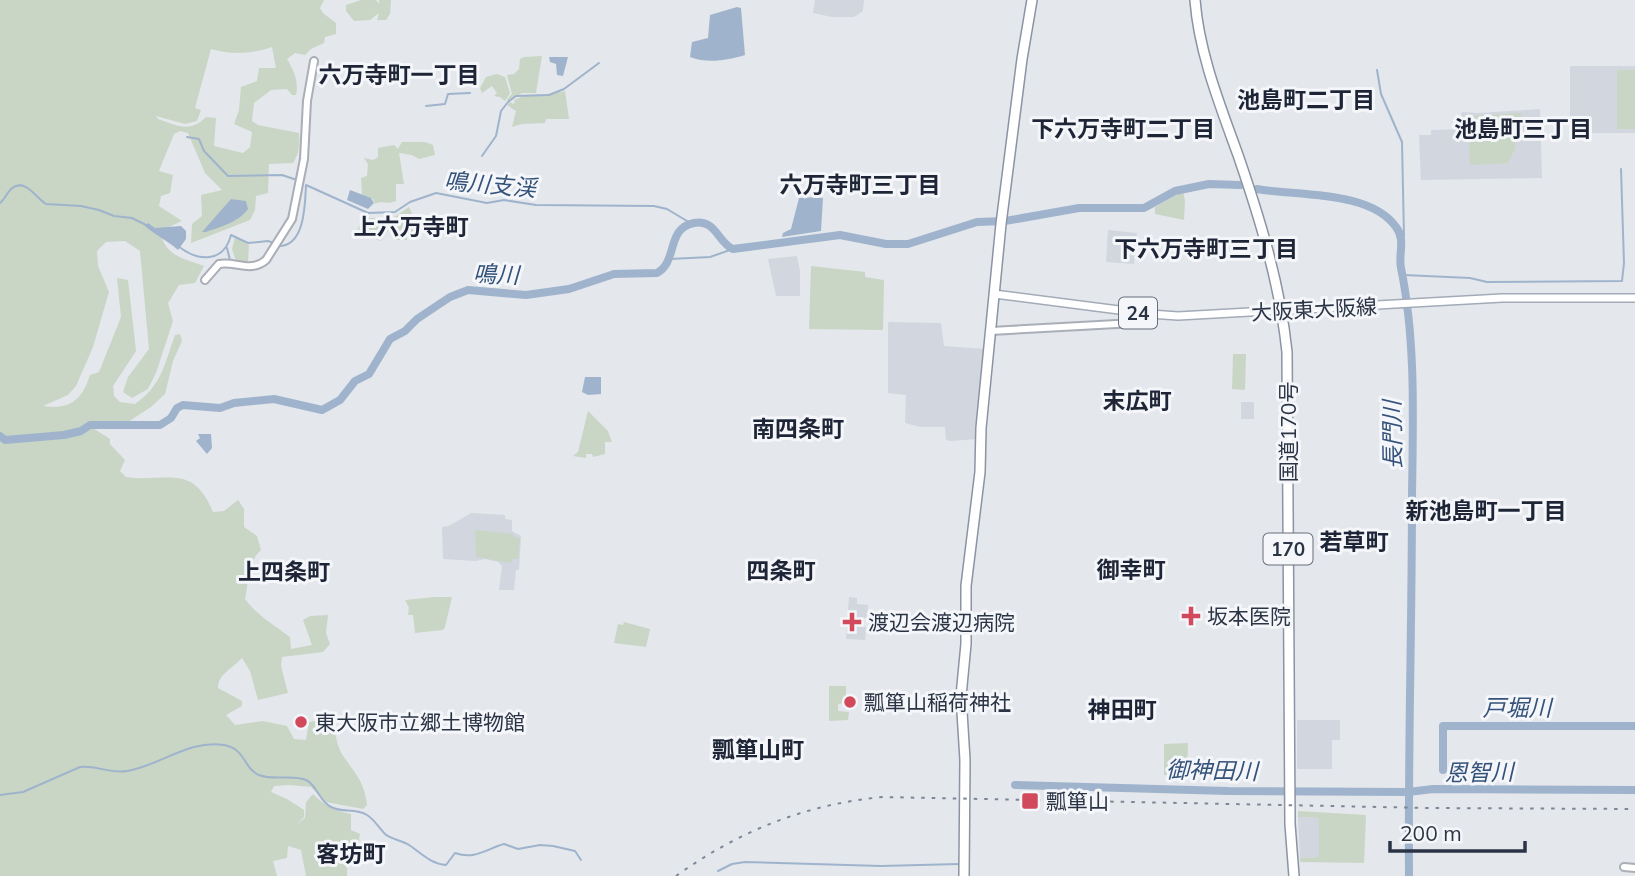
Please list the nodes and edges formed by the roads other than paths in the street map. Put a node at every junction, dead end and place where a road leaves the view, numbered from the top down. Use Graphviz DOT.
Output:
graph roads {
  1 [pos="1032,0"];
  2 [pos="1195,0"];
  3 [pos="314,61"];
  4 [pos="205,280"];
  5 [pos="994,293"];
  6 [pos="1635,298"];
  7 [pos="1283,311"];
  8 [pos="1146,314"];
  9 [pos="991,331"];
  10 [pos="1624,867"];
  11 [pos="1635,868"];
  12 [pos="964,876"];
  13 [pos="1294,876"];
  1 -- 5 [label="highway"];
  2 -- 7 [label="highway, 国道170号 / 170"];
  3 -- 4 [label="street"];
  5 -- 8 [label="main road, 大阪東大阪線 / 24"];
  5 -- 9 [label="highway"];
  6 -- 7 [label="main road, 大阪東大阪線 / 24"];
  7 -- 8 [label="main road, 大阪東大阪線 / 24"];
  7 -- 13 [label="highway, 国道170号 / 170"];
  8 -- 9 [label="street"];
  9 -- 12 [label="highway"];
  10 -- 11 [label="street"];
}
